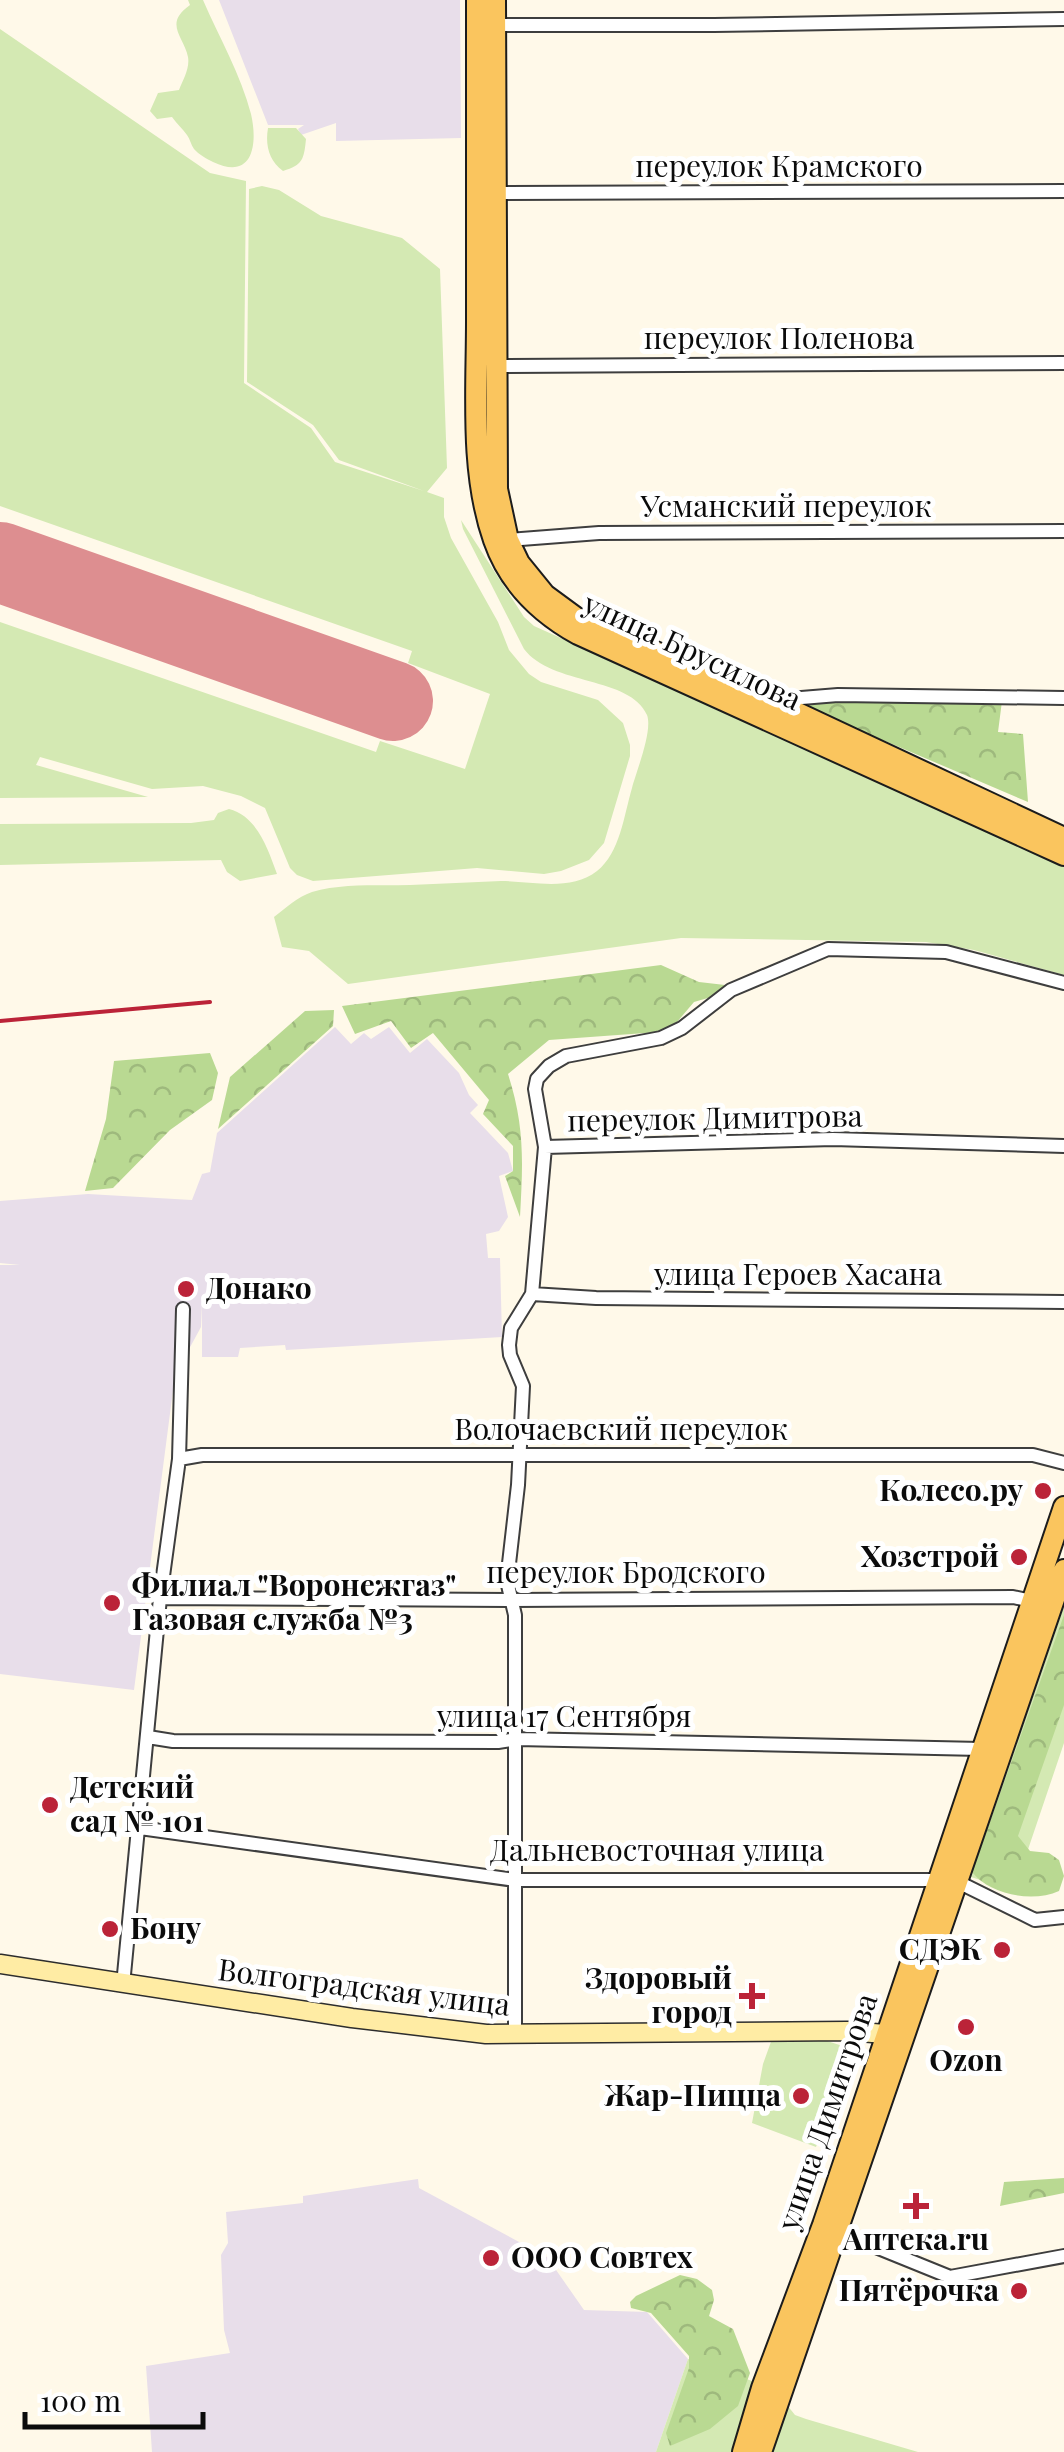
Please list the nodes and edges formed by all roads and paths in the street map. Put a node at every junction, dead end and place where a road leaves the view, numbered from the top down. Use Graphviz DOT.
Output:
graph roads {
  1 [pos="477,0"];
  2 [pos="494,0"];
  3 [pos="1064,18"];
  4 [pos="494,25"];
  5 [pos="1064,191"];
  6 [pos="495,193"];
  7 [pos="1064,363"];
  8 [pos="494,366"];
  9 [pos="1064,531"];
  10 [pos="508,540"];
  11 [pos="1064,698"];
  12 [pos="770,700"];
  13 [pos="1064,838"];
  14 [pos="1064,855"];
  15 [pos="1064,983"];
  16 [pos="1064,1146"];
  17 [pos="545,1147"];
  18 [pos="532,1294"];
  19 [pos="1064,1302"];
  20 [pos="183,1309"];
  21 [pos="520,1456"];
  22 [pos="178,1459"];
  23 [pos="1064,1463"];
  24 [pos="1064,1507"];
  25 [pos="1064,1570"];
  26 [pos="160,1598"];
  27 [pos="512,1600"];
  28 [pos="1032,1600"];
  29 [pos="148,1738"];
  30 [pos="518,1739"];
  31 [pos="981,1748"];
  32 [pos="140,1828"];
  33 [pos="515,1880"];
  34 [pos="946,1880"];
  35 [pos="1064,1917"];
  36 [pos="0,1964"];
  37 [pos="123,1985"];
  38 [pos="516,2034"];
  39 [pos="895,2034"];
  40 [pos="830,2228"];
  41 [pos="1064,2256"];
  42 [pos="743,2452"];
  43 [pos="761,2452"];
  1 -- 14 [label="main road, улица Брусилова"];
  2 -- 4 [label="main road, улица Брусилова"];
  3 -- 4 [label="street"];
  4 -- 6 [label="main road, улица Брусилова"];
  5 -- 6 [label="street, переулок Крамского"];
  6 -- 8 [label="main road, улица Брусилова"];
  7 -- 8 [label="street, переулок Поленова"];
  8 -- 10 [label="main road, улица Брусилова"];
  9 -- 10 [label="street, Усманский переулок"];
  10 -- 12 [label="main road, улица Брусилова"];
  11 -- 12 [label="street"];
  12 -- 13 [label="main road, улица Брусилова"];
  15 -- 17 [label="street"];
  16 -- 17 [label="street, переулок Димитрова"];
  17 -- 18 [label="street, переулок Димитрова"];
  18 -- 19 [label="street, улица Героев Хасана"];
  18 -- 21 [label="street, переулок Димитрова"];
  20 -- 22 [label="street"];
  21 -- 22 [label="street, Волочаевский переулок"];
  21 -- 23 [label="street, Волочаевский переулок"];
  21 -- 27 [label="street, переулок Димитрова"];
  22 -- 26 [label="street"];
  24 -- 28 [label="main road, улица Димитрова"];
  25 -- 34 [label="main road, улица Димитрова"];
  26 -- 27 [label="street, переулок Бродского"];
  26 -- 29 [label="street"];
  27 -- 28 [label="street, переулок Бродского"];
  27 -- 30 [label="street, переулок Димитрова"];
  28 -- 31 [label="main road, улица Димитрова"];
  29 -- 30 [label="street, улица 17 Сентября"];
  29 -- 32 [label="street"];
  30 -- 31 [label="street, улица 17 Сентября"];
  30 -- 33 [label="street, переулок Димитрова"];
  31 -- 34 [label="main road, улица Димитрова"];
  32 -- 33 [label="street, Дальневосточная улица"];
  32 -- 37 [label="street"];
  33 -- 34 [label="street, Дальневосточная улица"];
  33 -- 38 [label="street, переулок Димитрова"];
  34 -- 35 [label="street"];
  34 -- 39 [label="main road, улица Димитрова"];
  36 -- 37 [label="main road, Волгоградская улица"];
  37 -- 38 [label="main road, Волгоградская улица"];
  38 -- 39 [label="main road, Волгоградская улица"];
  39 -- 40 [label="main road, улица Димитрова"];
  40 -- 41 [label="street"];
  40 -- 42 [label="main road, улица Димитрова"];
  40 -- 43 [label="main road, улица Димитрова"];
}
